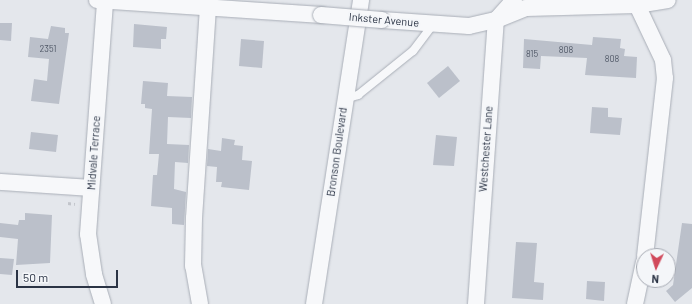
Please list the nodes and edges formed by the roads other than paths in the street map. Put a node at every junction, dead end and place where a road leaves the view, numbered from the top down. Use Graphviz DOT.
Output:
graph roads {
  1 [pos="101,0"];
  2 [pos="361,0"];
  3 [pos="514,0"];
  4 [pos="668,0"];
  5 [pos="637,5"];
  6 [pos="208,7"];
  7 [pos="496,20"];
  8 [pos="433,24"];
  9 [pos="344,100"];
  10 [pos="0,182"];
  11 [pos="91,188"];
  12 [pos="646,248"];
  13 [pos="638,288"];
  14 [pos="103,304"];
  15 [pos="200,304"];
  16 [pos="314,304"];
  17 [pos="476,304"];
  18 [pos="635,304"];
  1 -- 6 [label="street, Inkster Avenue"];
  1 -- 11 [label="street, Midvale Terrace"];
  2 -- 9 [label="street, Bronson Boulevard"];
  3 -- 7 [label="street"];
  4 -- 5 [label="street, Inkster Avenue"];
  5 -- 7 [label="street, Inkster Avenue"];
  5 -- 12 [label="street"];
  6 -- 8 [label="street, Inkster Avenue, bridge"];
  6 -- 15 [label="street"];
  7 -- 8 [label="street, Inkster Avenue"];
  7 -- 17 [label="street, Westchester Lane"];
  8 -- 9 [label="lane"];
  9 -- 16 [label="street, Bronson Boulevard"];
  10 -- 11 [label="street"];
  11 -- 14 [label="street, Midvale Terrace"];
  13 -- 18 [label="street"];
}
